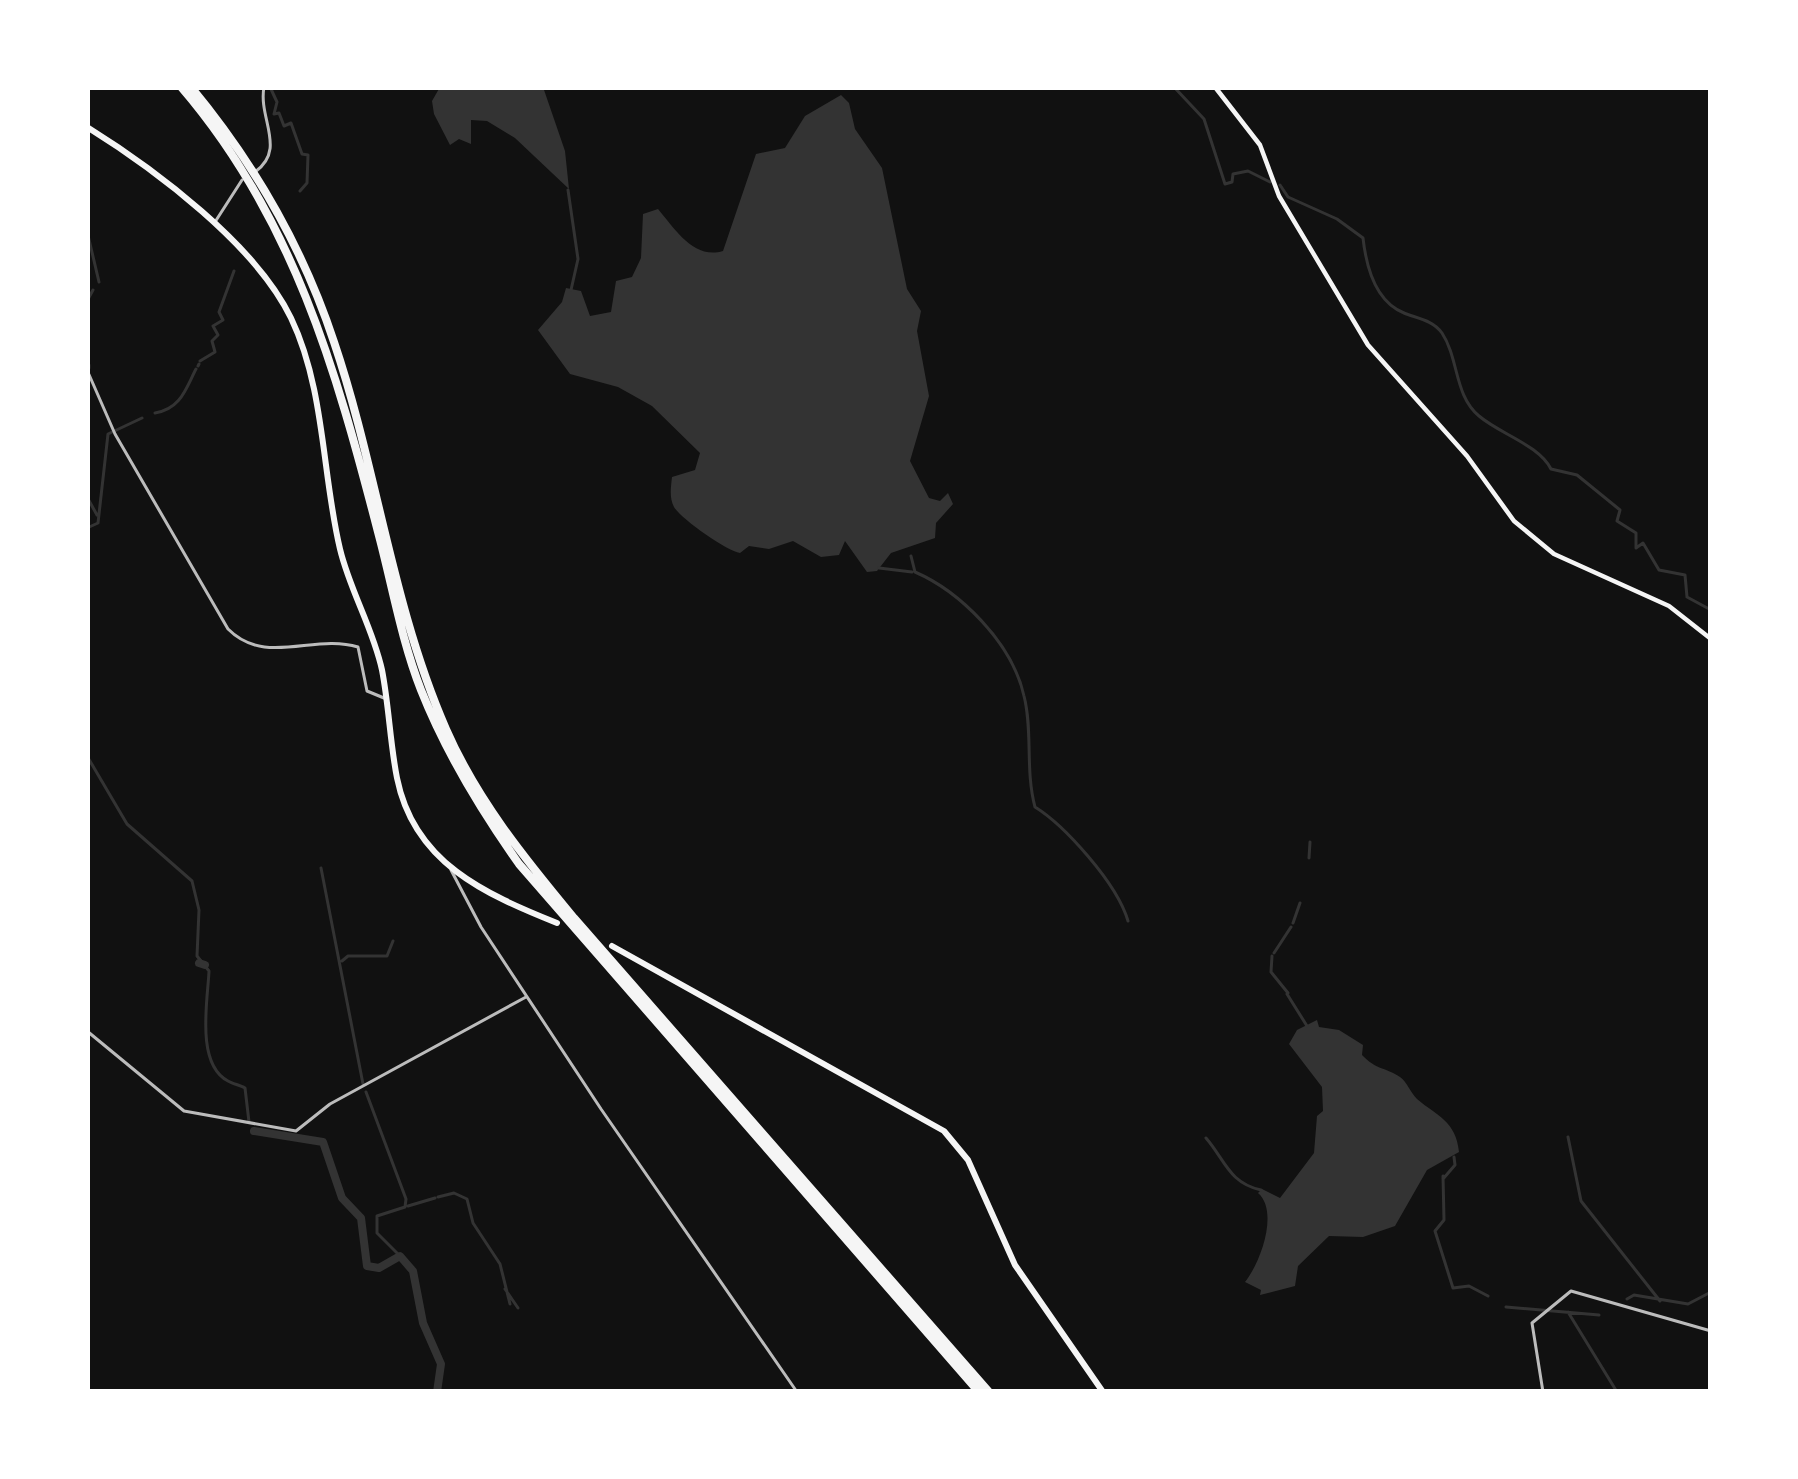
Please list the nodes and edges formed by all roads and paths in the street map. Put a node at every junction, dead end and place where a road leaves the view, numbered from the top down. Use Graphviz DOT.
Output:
graph roads {
  1 [pos="181,87"];
  2 [pos="191,87"];
  3 [pos="264,87"];
  4 [pos="1215,87"];
  5 [pos="87,127"];
  6 [pos="247,170"];
  7 [pos="256,183"];
  8 [pos="213,225"];
  9 [pos="87,370"];
  10 [pos="1711,639"];
  11 [pos="386,699"];
  12 [pos="451,870"];
  13 [pos="557,923"];
  14 [pos="612,946"];
  15 [pos="528,997"];
  16 [pos="87,1031"];
  17 [pos="1711,1331"];
  18 [pos="797,1392"];
  19 [pos="984,1392"];
  20 [pos="1103,1392"];
  21 [pos="1543,1392"];
  1 -- 6 [label="highway"];
  2 -- 6 [label="highway"];
  3 -- 8 [label="street"];
  4 -- 10 [label="main road"];
  5 -- 8 [label="main road"];
  6 -- 7 [label="highway"];
  7 -- 19 [label="highway"];
  7 -- 19 [label="highway"];
  8 -- 11 [label="main road"];
  9 -- 11 [label="street"];
  11 -- 12 [label="main road"];
  12 -- 13 [label="main road"];
  12 -- 15 [label="street"];
  14 -- 20 [label="main road"];
  15 -- 16 [label="street"];
  15 -- 18 [label="street"];
  17 -- 21 [label="street"];
}
